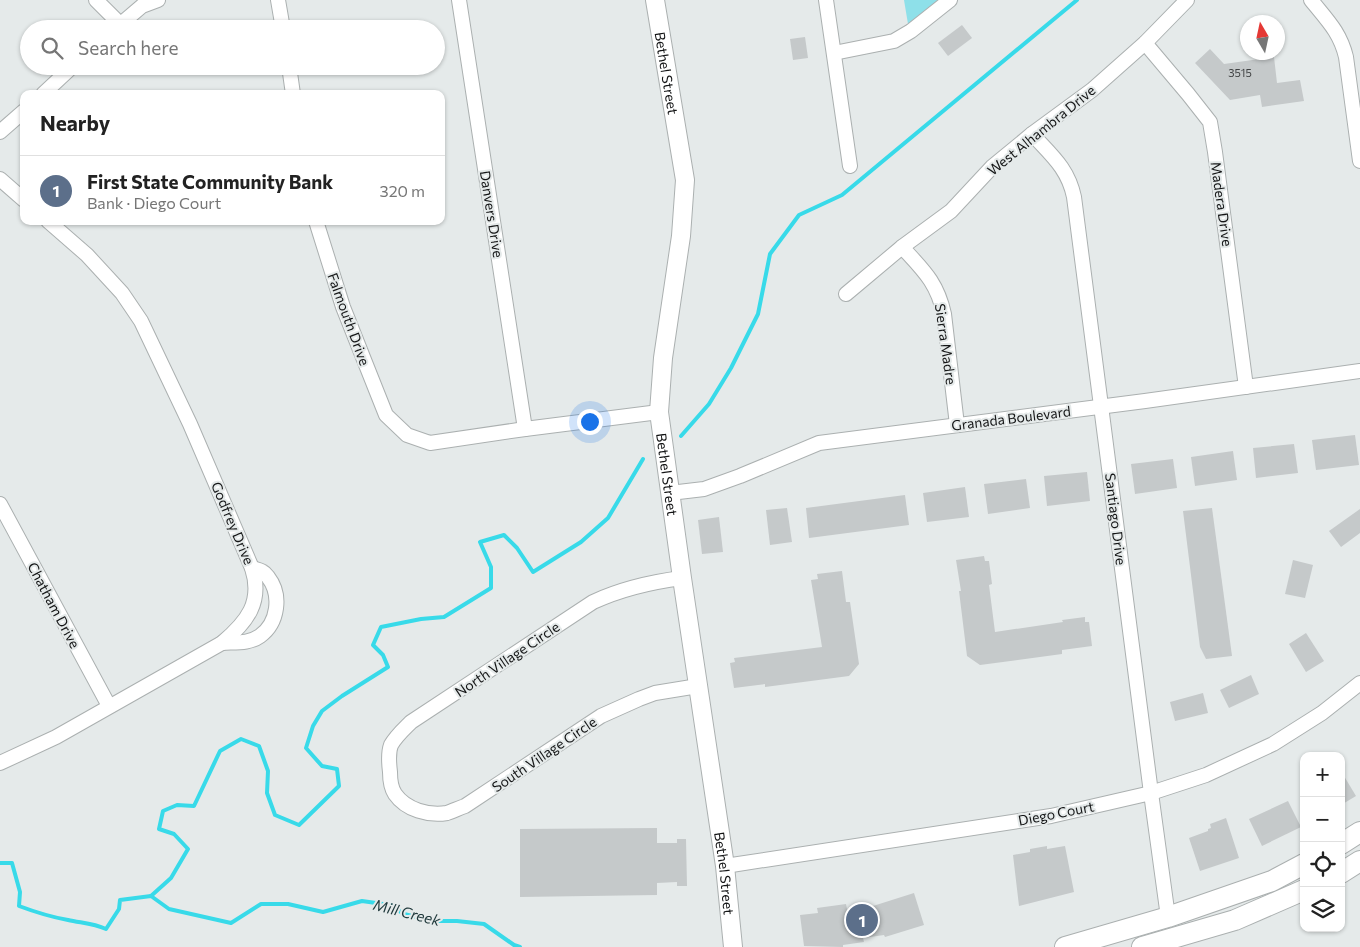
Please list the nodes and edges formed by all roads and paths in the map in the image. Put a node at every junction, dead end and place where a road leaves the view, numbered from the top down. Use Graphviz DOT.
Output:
graph roads {
  1 [pos="96,0"];
  2 [pos="158,0"];
  3 [pos="278,0"];
  4 [pos="459,0"];
  5 [pos="655,0"];
  6 [pos="826,0"];
  7 [pos="950,0"];
  8 [pos="1187,0"];
  9 [pos="1311,0"];
  10 [pos="112,20"];
  11 [pos="124,20"];
  12 [pos="281,20"];
  13 [pos="1145,43"];
  14 [pos="834,53"];
  15 [pos="63,75"];
  16 [pos="290,75"];
  17 [pos="47,90"];
  18 [pos="292,90"];
  19 [pos="20,114"];
  20 [pos="0,132"];
  21 [pos="1032,134"];
  22 [pos="1360,161"];
  23 [pos="850,166"];
  24 [pos="0,179"];
  25 [pos="20,196"];
  26 [pos="53,225"];
  27 [pos="317,225"];
  28 [pos="902,247"];
  29 [pos="846,294"];
  30 [pos="1360,371"];
  31 [pos="1246,387"];
  32 [pos="1102,406"];
  33 [pos="659,412"];
  34 [pos="957,425"];
  35 [pos="525,429"];
  36 [pos="670,493"];
  37 [pos="0,504"];
  38 [pos="252,568"];
  39 [pos="682,578"];
  40 [pos="222,643"];
  41 [pos="1360,683"];
  42 [pos="698,686"];
  43 [pos="109,706"];
  44 [pos="0,763"];
  45 [pos="1151,793"];
  46 [pos="396,794"];
  47 [pos="1360,832"];
  48 [pos="1344,842"];
  49 [pos="725,866"];
  50 [pos="1300,866"];
  51 [pos="1272,881"];
  52 [pos="1300,892"];
  53 [pos="1168,916"];
  54 [pos="1180,936"];
  55 [pos="733,947"];
  56 [pos="1065,947"];
  57 [pos="1102,947"];
  58 [pos="1142,947"];
  1 -- 10 [label="street"];
  2 -- 11 [label="street"];
  3 -- 12 [label="street"];
  4 -- 35 [label="street, Danvers Drive"];
  5 -- 33 [label="street, Bethel Street"];
  6 -- 14 [label="street"];
  7 -- 14 [label="street"];
  8 -- 13 [label="street, West Alhambra Drive"];
  9 -- 22 [label="street"];
  13 -- 21 [label="street, West Alhambra Drive"];
  13 -- 31 [label="street, Madera Drive"];
  14 -- 23 [label="street"];
  15 -- 17 [label="street"];
  16 -- 18 [label="street"];
  19 -- 20 [label="street"];
  21 -- 28 [label="street, West Alhambra Drive"];
  21 -- 32 [label="street, Santiago Drive"];
  24 -- 25 [label="street"];
  26 -- 38 [label="street, Godfrey Drive"];
  27 -- 35 [label="street, Falmouth Drive"];
  28 -- 29 [label="street, West Alhambra Drive"];
  28 -- 34 [label="street, Sierra Madre"];
  30 -- 31 [label="street, Granada Boulevard"];
  31 -- 32 [label="street, Granada Boulevard"];
  32 -- 34 [label="street, Granada Boulevard"];
  32 -- 45 [label="street, Santiago Drive"];
  33 -- 35 [label="street"];
  33 -- 36 [label="street, Bethel Street"];
  34 -- 36 [label="street, Granada Boulevard"];
  36 -- 39 [label="street, Bethel Street"];
  37 -- 43 [label="street, Chatham Drive"];
  38 -- 40 [label="street, Godfrey Drive"];
  38 -- 40 [label="street"];
  39 -- 42 [label="street, Bethel Street"];
  39 -- 46 [label="street, North Village Circle"];
  40 -- 43 [label="street, Godfrey Drive"];
  41 -- 45 [label="street, Diego Court"];
  42 -- 46 [label="street, South Village Circle"];
  42 -- 49 [label="street, Bethel Street"];
  43 -- 44 [label="street, Godfrey Drive"];
  45 -- 49 [label="street, Diego Court"];
  45 -- 53 [label="street, Santiago Drive"];
  47 -- 48 [label="main road"];
  49 -- 55 [label="street, Bethel Street"];
  50 -- 51 [label="main road"];
  51 -- 53 [label="main road"];
  51 -- 54 [label="main road"];
  52 -- 54 [label="main road"];
  53 -- 56 [label="main road"];
  53 -- 57 [label="main road"];
  54 -- 58 [label="main road"];
}
